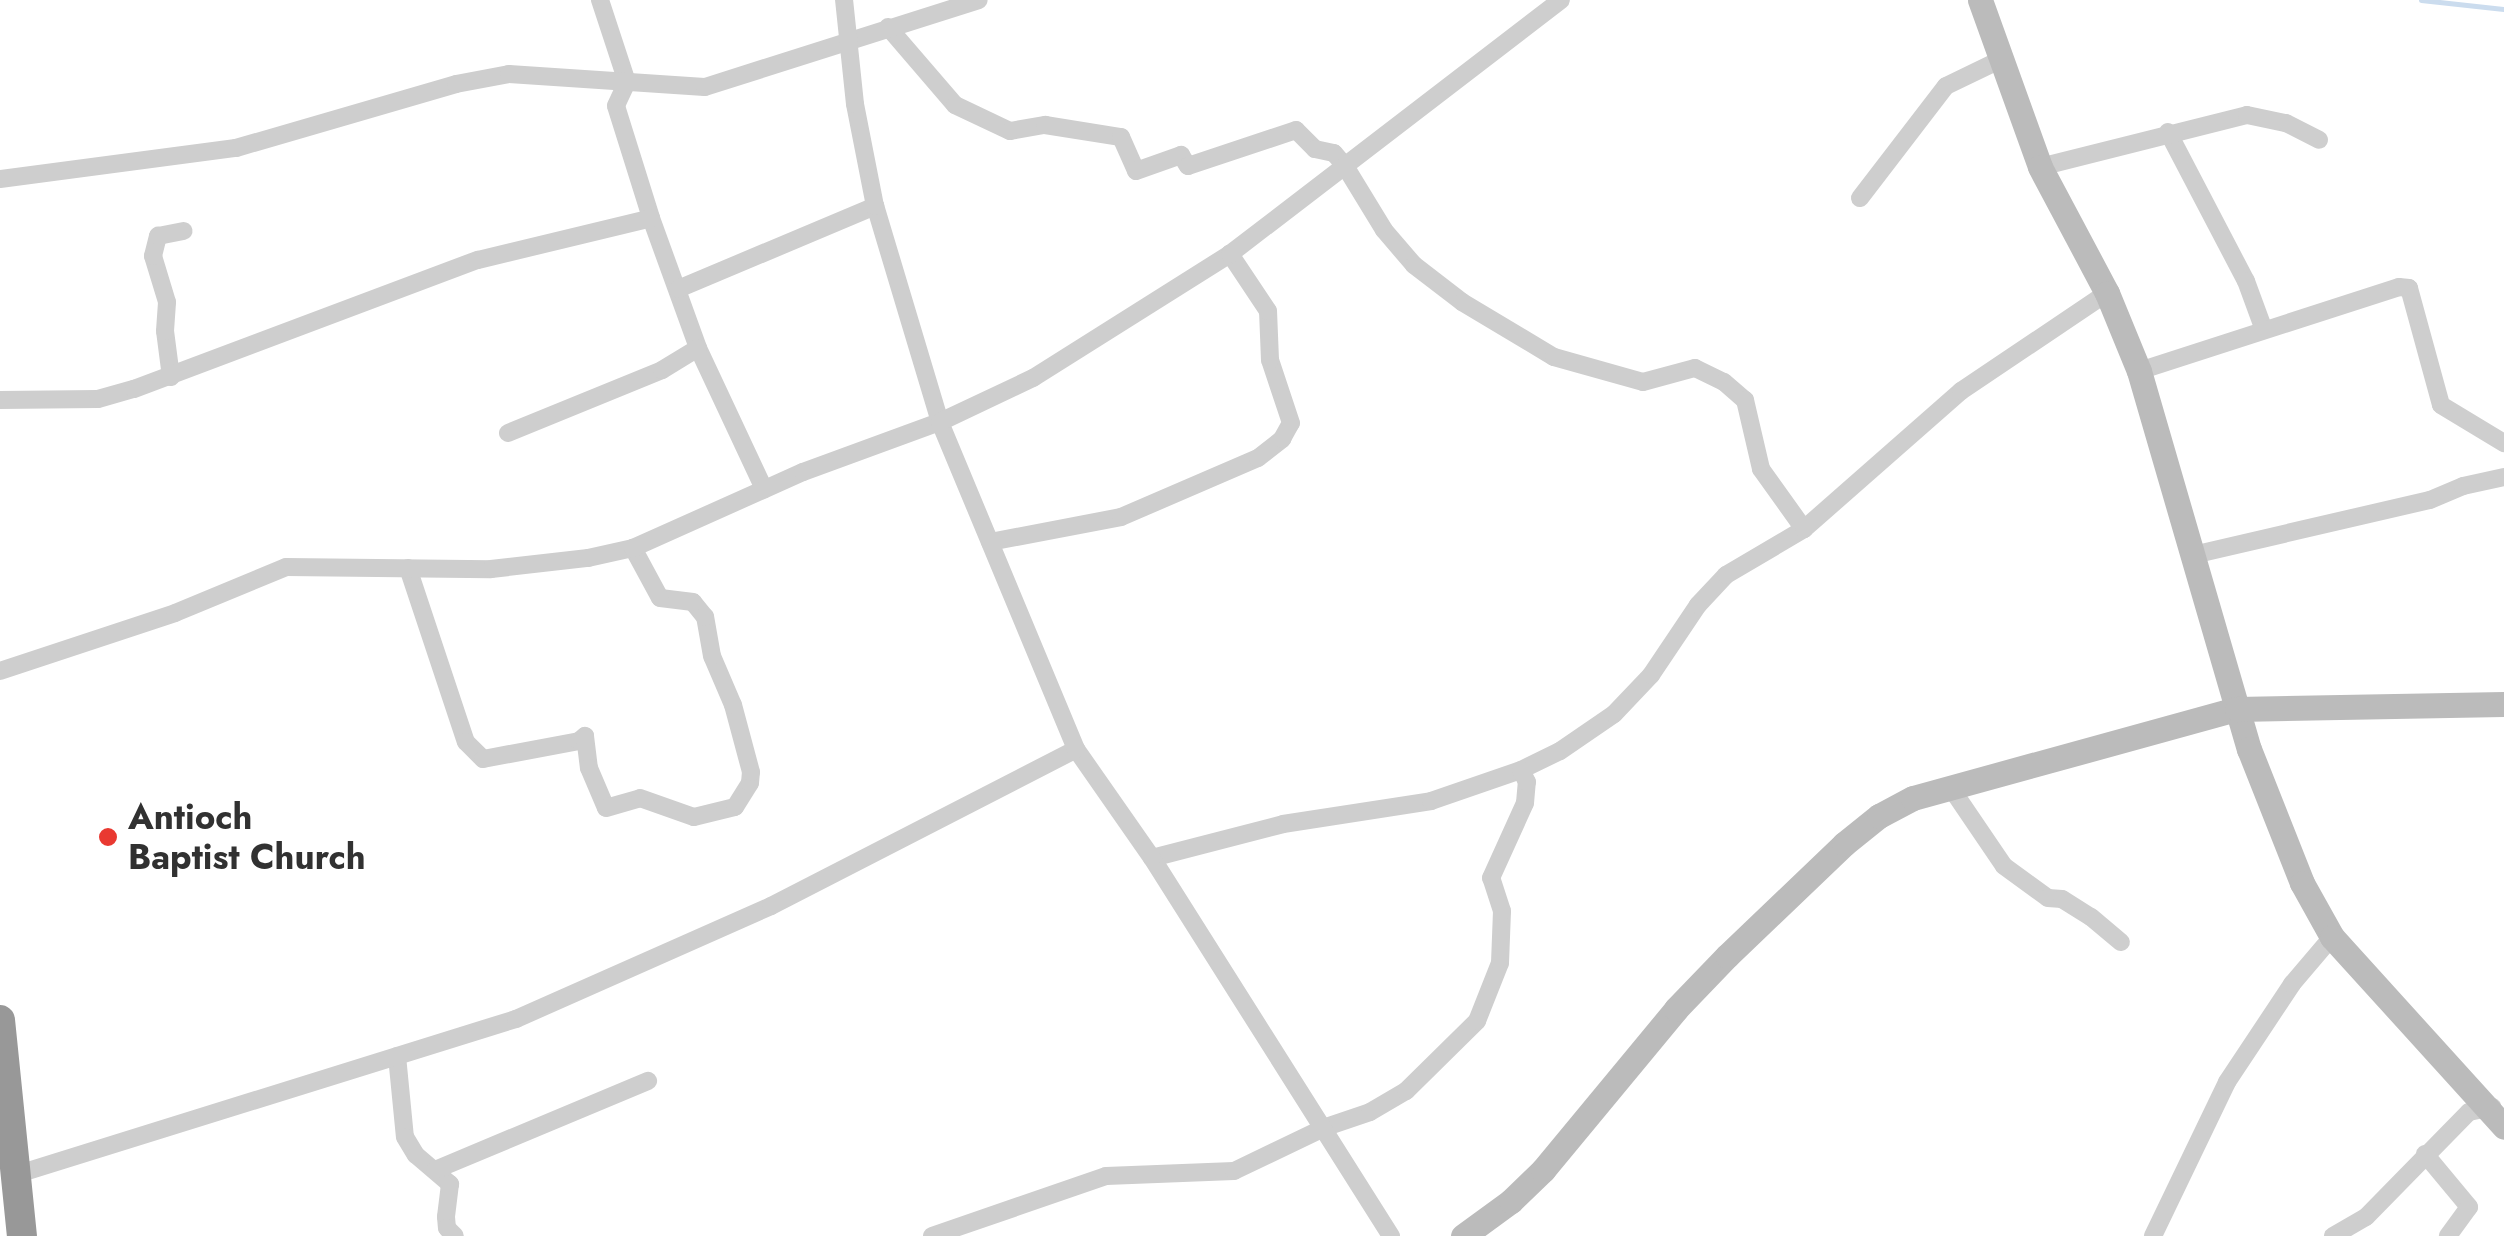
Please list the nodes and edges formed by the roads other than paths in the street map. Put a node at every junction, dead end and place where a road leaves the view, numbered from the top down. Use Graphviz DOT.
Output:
graph roads {
  1 [pos="600,0"];
  2 [pos="844,0"];
  3 [pos="979,0"];
  4 [pos="1561,0"];
  5 [pos="1980,0"];
  6 [pos="888,27"];
  7 [pos="848,38"];
  8 [pos="2000,60"];
  9 [pos="627,82"];
  10 [pos="2168,132"];
  11 [pos="2319,140"];
  12 [pos="1345,166"];
  13 [pos="2040,168"];
  14 [pos="0,179"];
  15 [pos="1860,198"];
  16 [pos="875,206"];
  17 [pos="651,218"];
  18 [pos="184,231"];
  19 [pos="1230,254"];
  20 [pos="678,289"];
  21 [pos="2107,293"];
  22 [pos="2264,330"];
  23 [pos="698,348"];
  24 [pos="2139,371"];
  25 [pos="172,376"];
  26 [pos="0,400"];
  27 [pos="940,422"];
  28 [pos="508,433"];
  29 [pos="2504,444"];
  30 [pos="2504,477"];
  31 [pos="764,490"];
  32 [pos="1804,528"];
  33 [pos="990,542"];
  34 [pos="632,548"];
  35 [pos="2193,555"];
  36 [pos="408,568"];
  37 [pos="0,672"];
  38 [pos="2504,704"];
  39 [pos="2237,708"];
  40 [pos="1076,749"];
  41 [pos="1521,770"];
  42 [pos="1950,788"];
  43 [pos="1152,858"];
  44 [pos="2332,937"];
  45 [pos="2120,942"];
  46 [pos="0,1020"];
  47 [pos="397,1056"];
  48 [pos="648,1081"];
  49 [pos="2495,1107"];
  50 [pos="1326,1127"];
  51 [pos="2504,1127"];
  52 [pos="2424,1154"];
  53 [pos="434,1170"];
  54 [pos="15,1174"];
  55 [pos="16,1225"];
  56 [pos="455,1236"];
  57 [pos="932,1236"];
  58 [pos="1391,1236"];
  59 [pos="1463,1236"];
  60 [pos="2153,1236"];
  61 [pos="2333,1236"];
  62 [pos="2448,1236"];
  1 -- 9 [label="street"];
  2 -- 7 [label="street"];
  3 -- 6 [label="street"];
  4 -- 12 [label="street"];
  5 -- 8 [label="street"];
  6 -- 7 [label="street"];
  6 -- 12 [label="street"];
  7 -- 9 [label="street"];
  7 -- 16 [label="street"];
  8 -- 13 [label="street"];
  8 -- 15 [label="street"];
  9 -- 14 [label="street"];
  9 -- 17 [label="street"];
  10 -- 11 [label="street"];
  10 -- 13 [label="street"];
  10 -- 22 [label="street"];
  12 -- 19 [label="street"];
  12 -- 32 [label="street"];
  13 -- 21 [label="street"];
  16 -- 20 [label="street"];
  16 -- 27 [label="street"];
  17 -- 20 [label="street"];
  17 -- 25 [label="street"];
  18 -- 25 [label="street"];
  19 -- 27 [label="street"];
  19 -- 33 [label="street"];
  20 -- 23 [label="street"];
  21 -- 24 [label="street"];
  21 -- 32 [label="street"];
  22 -- 24 [label="street"];
  22 -- 29 [label="street"];
  23 -- 28 [label="street"];
  23 -- 31 [label="street"];
  24 -- 35 [label="street"];
  25 -- 26 [label="street"];
  27 -- 31 [label="street"];
  27 -- 33 [label="street"];
  30 -- 35 [label="street"];
  31 -- 34 [label="street"];
  32 -- 41 [label="street"];
  33 -- 40 [label="street"];
  34 -- 36 [label="street"];
  34 -- 36 [label="street"];
  35 -- 39 [label="street"];
  36 -- 37 [label="street"];
  38 -- 39 [label="street"];
  39 -- 42 [label="street"];
  39 -- 44 [label="street"];
  40 -- 43 [label="street"];
  40 -- 47 [label="street"];
  41 -- 43 [label="street"];
  41 -- 50 [label="street"];
  42 -- 45 [label="street"];
  42 -- 59 [label="street"];
  43 -- 50 [label="street"];
  44 -- 49 [label="street"];
  44 -- 60 [label="street"];
  46 -- 54 [label="highway"];
  47 -- 53 [label="street"];
  47 -- 54 [label="street"];
  48 -- 53 [label="street"];
  49 -- 51 [label="street"];
  49 -- 52 [label="street"];
  50 -- 57 [label="street"];
  50 -- 58 [label="street"];
  52 -- 61 [label="street"];
  52 -- 62 [label="street"];
  53 -- 56 [label="street"];
  54 -- 55 [label="highway"];
}
